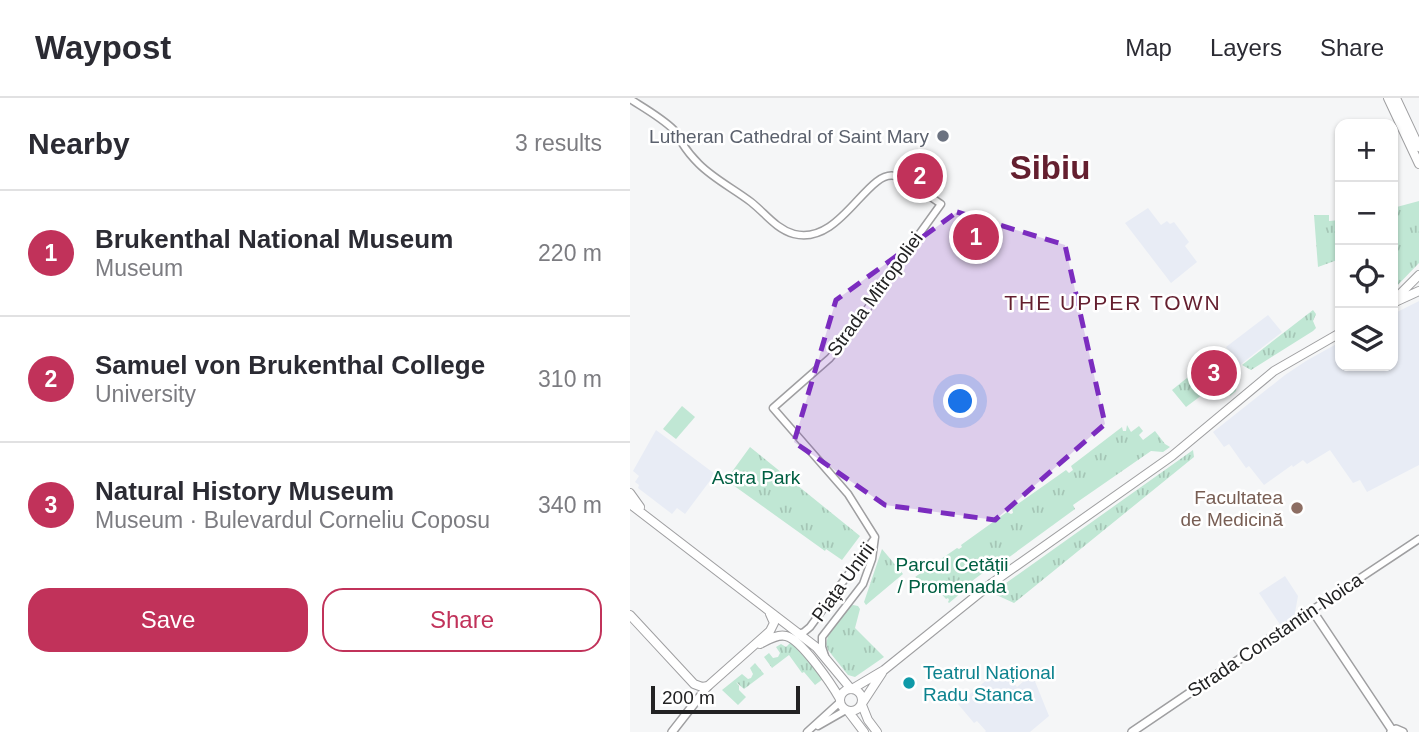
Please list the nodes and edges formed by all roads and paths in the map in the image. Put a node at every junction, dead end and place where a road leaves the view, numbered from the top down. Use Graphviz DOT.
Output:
graph roads {
  1 [pos="1388,98"];
  2 [pos="1396,98"];
  3 [pos="630,99"];
  4 [pos="1419,147"];
  5 [pos="1419,164"];
  6 [pos="1419,275"];
  7 [pos="1419,291"];
  8 [pos="1398,297"];
  9 [pos="1398,300"];
  10 [pos="1335,335"];
  11 [pos="630,493"];
  12 [pos="630,504"];
  13 [pos="649,517"];
  14 [pos="875,537"];
  15 [pos="1419,539"];
  16 [pos="862,556"];
  17 [pos="872,559"];
  18 [pos="1312,610"];
  19 [pos="769,612"];
  20 [pos="630,615"];
  21 [pos="809,628"];
  22 [pos="799,634"];
  23 [pos="822,637"];
  24 [pos="748,651"];
  25 [pos="825,656"];
  26 [pos="833,666"];
  27 [pos="884,670"];
  28 [pos="875,675"];
  29 [pos="708,686"];
  30 [pos="852,689"];
  31 [pos="840,700"];
  32 [pos="862,703"];
  33 [pos="847,711"];
  34 [pos="809,731"];
  35 [pos="1392,731"];
  36 [pos="672,732"];
  37 [pos="864,732"];
  38 [pos="877,732"];
  39 [pos="1132,732"];
  40 [pos="1403,732"];
  1 -- 5 [label="main road"];
  2 -- 4 [label="main road"];
  3 -- 14 [label="street, Strada Mitropoliei"];
  6 -- 8 [label="main road"];
  7 -- 9 [label="main road"];
  10 -- 27 [label="main road"];
  11 -- 13 [label="main road"];
  12 -- 13 [label="main road"];
  13 -- 19 [label="main road"];
  14 -- 16 [label="street, Piața Unirii"];
  14 -- 17 [label="street, Piața Unirii"];
  15 -- 18 [label="street, Strada Constantin Noica"];
  16 -- 17 [label="street"];
  16 -- 21 [label="street, Piața Unirii"];
  17 -- 23 [label="street, Piața Unirii"];
  18 -- 35 [label="main road"];
  18 -- 39 [label="main road, Strada Constantin Noica"];
  19 -- 22 [label="main road"];
  19 -- 24 [label="main road"];
  20 -- 29 [label="main road"];
  21 -- 22 [label="street, Piața Unirii"];
  21 -- 23 [label="street"];
  22 -- 25 [label="main road, Piața Unirii"];
  23 -- 25 [label="street, Piața Unirii"];
  24 -- 29 [label="main road"];
  24 -- 31 [label="main road"];
  25 -- 26 [label="main road, Piața Unirii"];
  26 -- 28 [label="main road"];
  26 -- 30 [label="main road, Piața Unirii"];
  27 -- 28 [label="main road"];
  27 -- 32 [label="main road"];
  28 -- 30 [label="main road"];
  29 -- 36 [label="main road"];
  30 -- 31 [label="main road"];
  30 -- 32 [label="main road, Piața Unirii"];
  31 -- 33 [label="main road"];
  31 -- 34 [label="street"];
  32 -- 33 [label="main road"];
  32 -- 38 [label="main road, Piața Unirii"];
  33 -- 34 [label="street"];
  33 -- 37 [label="main road"];
  35 -- 40 [label="main road"];
}
